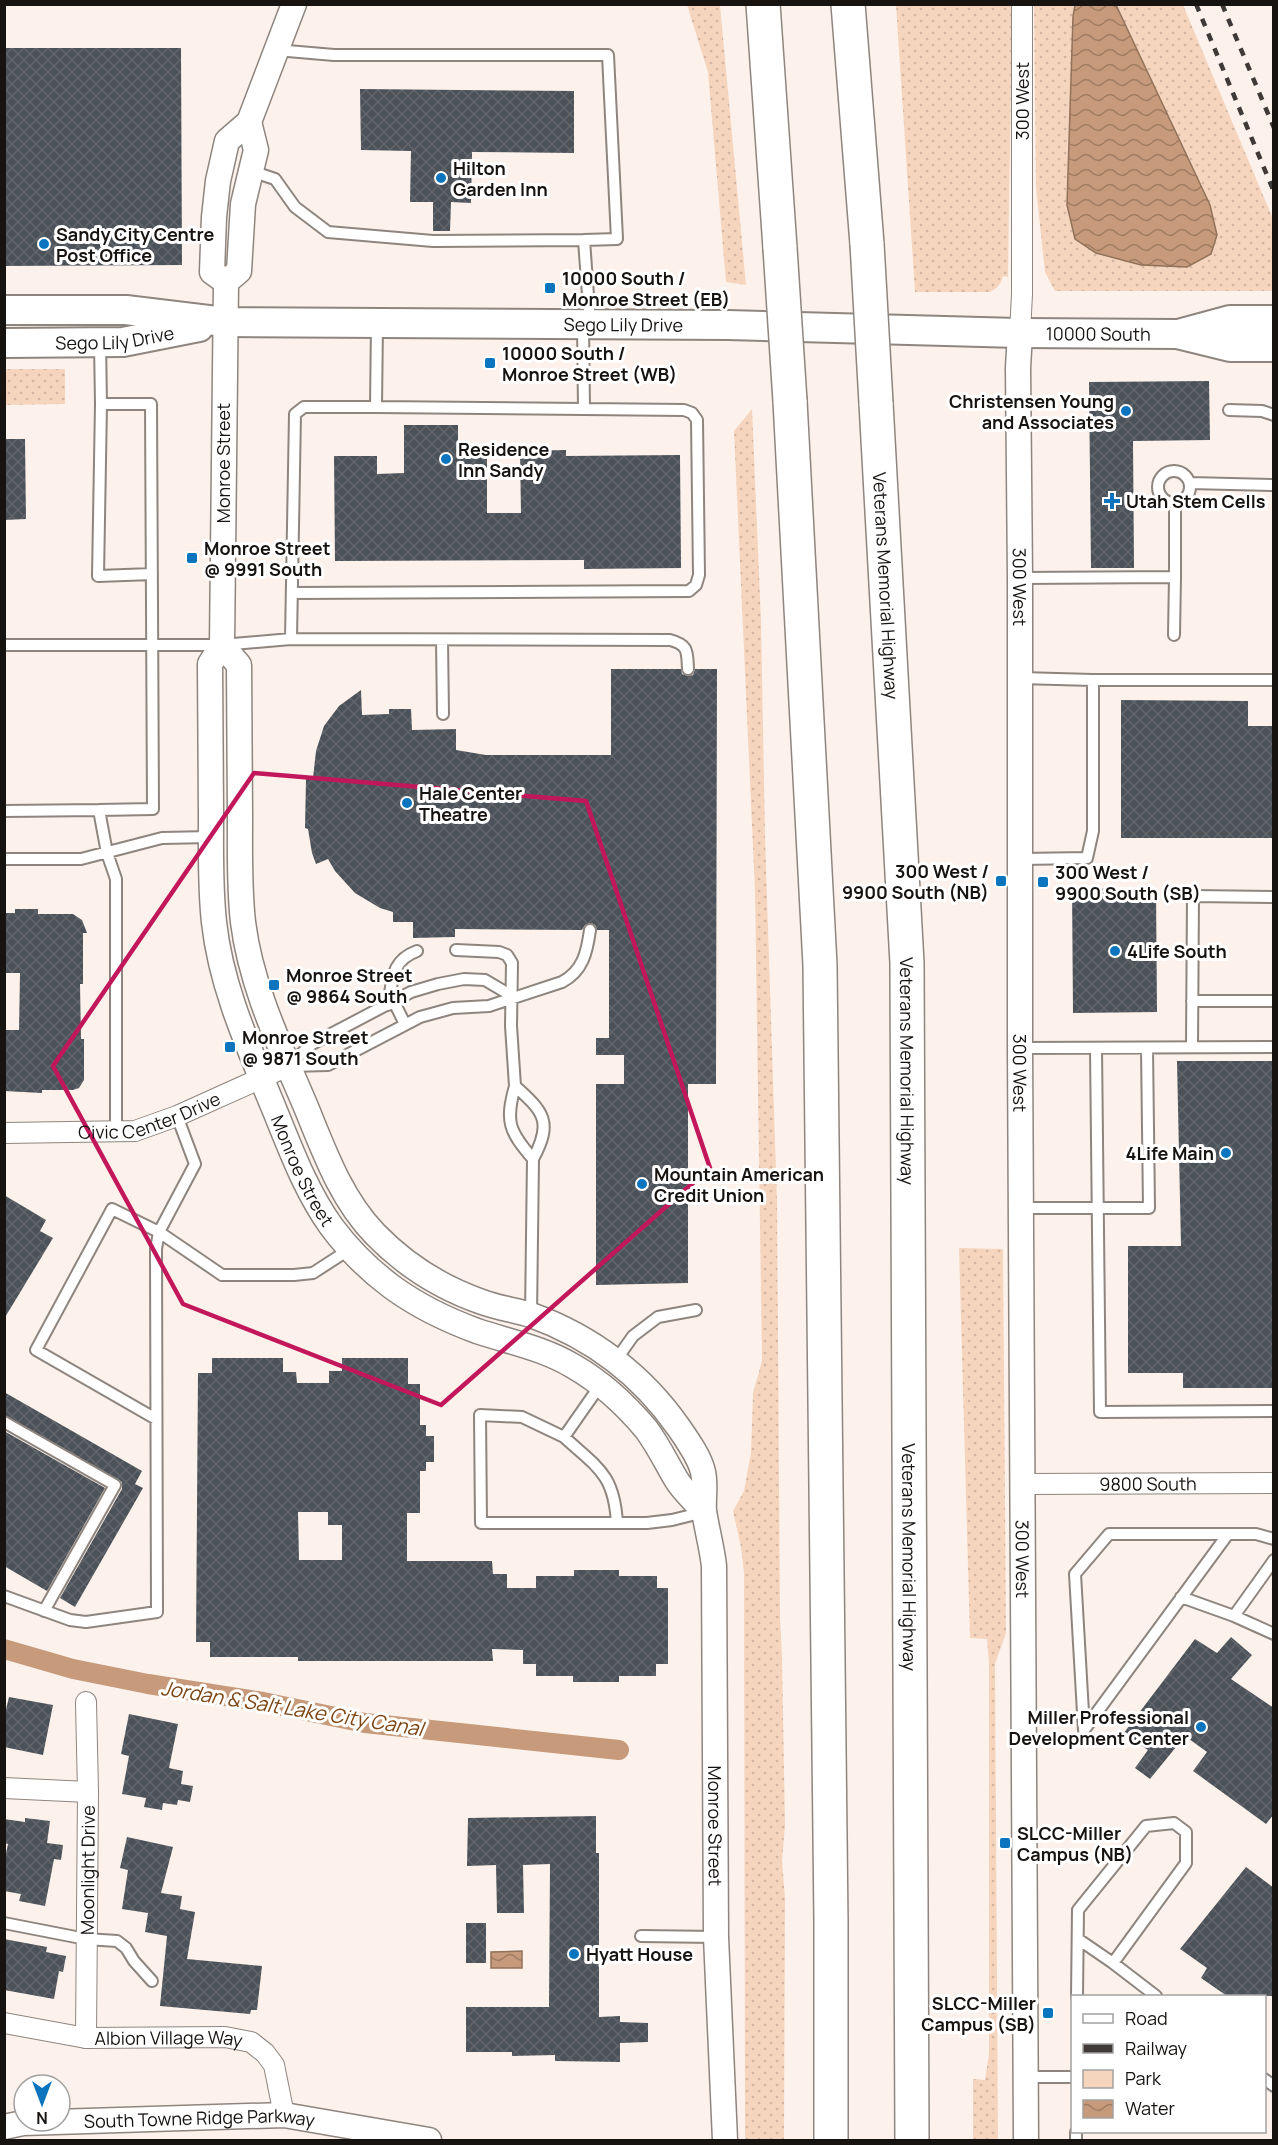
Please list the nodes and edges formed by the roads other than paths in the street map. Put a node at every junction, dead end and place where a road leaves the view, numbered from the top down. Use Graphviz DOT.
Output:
graph roads {
  1 [pos="294,4"];
  2 [pos="763,4"];
  3 [pos="848,4"];
  4 [pos="1022,4"];
  5 [pos="275,50"];
  6 [pos="249,122"];
  7 [pos="251,171"];
  8 [pos="584,240"];
  9 [pos="226,282"];
  10 [pos="4,310"];
  11 [pos="1274,320"];
  12 [pos="225,322"];
  13 [pos="377,322"];
  14 [pos="586,324"];
  15 [pos="1020,333"];
  16 [pos="1177,334"];
  17 [pos="100,342"];
  18 [pos="4,343"];
  19 [pos="1274,347"];
  20 [pos="101,404"];
  21 [pos="376,407"];
  22 [pos="584,409"];
  23 [pos="1228,410"];
  24 [pos="1274,415"];
  25 [pos="1190,483"];
  26 [pos="1274,485"];
  27 [pos="1175,503"];
  28 [pos="152,574"];
  29 [pos="1174,577"];
  30 [pos="1020,578"];
  31 [pos="292,593"];
  32 [pos="1174,635"];
  33 [pos="291,639"];
  34 [pos="442,640"];
  35 [pos="4,645"];
  36 [pos="153,645"];
  37 [pos="222,645"];
  38 [pos="688,669"];
  39 [pos="1020,678"];
  40 [pos="1093,680"];
  41 [pos="1274,680"];
  42 [pos="443,714"];
  43 [pos="99,810"];
  44 [pos="4,811"];
  45 [pos="211,837"];
  46 [pos="107,853"];
  47 [pos="4,859"];
  48 [pos="1020,859"];
  49 [pos="1274,897"];
  50 [pos="590,930"];
  51 [pos="456,950"];
  52 [pos="417,951"];
  53 [pos="512,996"];
  54 [pos="1192,1001"];
  55 [pos="1274,1001"];
  56 [pos="391,1004"];
  57 [pos="405,1024"];
  58 [pos="1192,1047"];
  59 [pos="1274,1047"];
  60 [pos="1020,1048"];
  61 [pos="1096,1048"];
  62 [pos="1147,1048"];
  63 [pos="288,1066"];
  64 [pos="261,1078"];
  65 [pos="515,1086"];
  66 [pos="177,1116"];
  67 [pos="116,1132"];
  68 [pos="4,1133"];
  69 [pos="533,1159"];
  70 [pos="1021,1208"];
  71 [pos="1099,1209"];
  72 [pos="159,1232"];
  73 [pos="350,1249"];
  74 [pos="696,1310"];
  75 [pos="531,1316"];
  76 [pos="616,1360"];
  77 [pos="601,1384"];
  78 [pos="1274,1411"];
  79 [pos="156,1419"];
  80 [pos="4,1422"];
  81 [pos="564,1437"];
  82 [pos="1274,1483"];
  83 [pos="1022,1484"];
  84 [pos="704,1512"];
  85 [pos="617,1523"];
  86 [pos="1228,1534"];
  87 [pos="1274,1539"];
  88 [pos="1274,1560"];
  89 [pos="4,1596"];
  90 [pos="1181,1597"];
  91 [pos="44,1611"];
  92 [pos="1234,1616"];
  93 [pos="1274,1634"];
  94 [pos="86,1702"];
  95 [pos="4,1788"];
  96 [pos="88,1792"];
  97 [pos="4,1923"];
  98 [pos="641,1936"];
  99 [pos="716,1937"];
  100 [pos="86,1939"];
  101 [pos="1078,1939"];
  102 [pos="1113,1963"];
  103 [pos="152,1981"];
  104 [pos="1077,1995"];
  105 [pos="1155,1995"];
  106 [pos="4,2023"];
  107 [pos="86,2038"];
  108 [pos="1026,2077"];
  109 [pos="1071,2077"];
  110 [pos="284,2115"];
  111 [pos="4,2127"];
  112 [pos="429,2140"];
  113 [pos="724,2140"];
  114 [pos="831,2140"];
  115 [pos="912,2140"];
  116 [pos="1026,2140"];
  1 -- 5 [label="street"];
  2 -- 114 [label="highway, bridge"];
  3 -- 115 [label="highway, Veterans Memorial Highway, bridge"];
  4 -- 15 [label="street, 300 West"];
  5 -- 6 [label="street"];
  5 -- 8 [label="lane"];
  6 -- 7 [label="street, Monroe Street"];
  6 -- 9 [label="street"];
  7 -- 8 [label="lane"];
  7 -- 9 [label="street, Monroe Street"];
  8 -- 14 [label="lane"];
  9 -- 12 [label="street, Monroe Street"];
  10 -- 12 [label="main road, Sego Lily Drive"];
  11 -- 16 [label="main road, 10000 South"];
  12 -- 13 [label="main road, Sego Lily Drive"];
  12 -- 17 [label="main road, Sego Lily Drive"];
  12 -- 37 [label="street, Monroe Street"];
  13 -- 14 [label="main road, Sego Lily Drive"];
  13 -- 21 [label="lane"];
  14 -- 15 [label="main road, Sego Lily Drive"];
  14 -- 22 [label="lane"];
  15 -- 16 [label="main road, 10000 South"];
  15 -- 30 [label="street, 300 West"];
  16 -- 19 [label="main road, 10000 South"];
  17 -- 18 [label="main road, Sego Lily Drive"];
  17 -- 20 [label="lane"];
  20 -- 28 [label="lane"];
  20 -- 28 [label="lane"];
  21 -- 22 [label="lane"];
  21 -- 31 [label="lane"];
  22 -- 31 [label="lane"];
  23 -- 24 [label="lane"];
  25 -- 26 [label="lane"];
  25 -- 27 [label="lane"];
  25 -- 27 [label="lane"];
  27 -- 29 [label="lane"];
  28 -- 36 [label="lane"];
  29 -- 30 [label="lane"];
  29 -- 32 [label="lane"];
  30 -- 39 [label="street, 300 West"];
  31 -- 33 [label="lane"];
  33 -- 34 [label="lane"];
  33 -- 37 [label="lane"];
  34 -- 38 [label="lane"];
  34 -- 42 [label="lane"];
  35 -- 36 [label="lane"];
  36 -- 37 [label="lane"];
  36 -- 43 [label="lane"];
  37 -- 45 [label="street, Monroe Street"];
  37 -- 63 [label="street, Monroe Street"];
  39 -- 40 [label="lane"];
  39 -- 48 [label="street, 300 West"];
  40 -- 41 [label="lane"];
  40 -- 48 [label="lane"];
  43 -- 44 [label="lane"];
  43 -- 46 [label="lane"];
  45 -- 46 [label="lane"];
  45 -- 64 [label="street, Monroe Street"];
  46 -- 47 [label="lane"];
  46 -- 67 [label="lane"];
  48 -- 60 [label="street, 300 West"];
  49 -- 54 [label="lane"];
  50 -- 53 [label="lane"];
  51 -- 53 [label="lane"];
  52 -- 56 [label="lane"];
  53 -- 56 [label="lane"];
  53 -- 57 [label="lane"];
  53 -- 65 [label="lane"];
  54 -- 55 [label="lane"];
  54 -- 58 [label="lane"];
  56 -- 57 [label="lane"];
  56 -- 63 [label="lane"];
  57 -- 63 [label="lane"];
  58 -- 59 [label="lane"];
  58 -- 62 [label="lane"];
  60 -- 61 [label="lane"];
  60 -- 70 [label="street, 300 West"];
  61 -- 62 [label="lane"];
  61 -- 71 [label="lane"];
  62 -- 71 [label="lane"];
  63 -- 64 [label="street, Civic Center Drive"];
  63 -- 75 [label="street, Monroe Street"];
  64 -- 66 [label="street, Civic Center Drive"];
  64 -- 73 [label="street, Monroe Street"];
  65 -- 69 [label="lane"];
  65 -- 69 [label="lane"];
  66 -- 67 [label="street, Civic Center Drive"];
  66 -- 72 [label="lane"];
  67 -- 68 [label="street, Civic Center Drive"];
  69 -- 75 [label="lane"];
  70 -- 71 [label="lane"];
  70 -- 83 [label="street, 300 West"];
  71 -- 78 [label="lane"];
  72 -- 73 [label="lane"];
  72 -- 79 [label="lane"];
  72 -- 79 [label="lane"];
  73 -- 77 [label="street, Monroe Street"];
  74 -- 76 [label="lane"];
  75 -- 76 [label="street, Monroe Street"];
  76 -- 84 [label="street, Monroe Street"];
  77 -- 81 [label="lane"];
  77 -- 84 [label="street, Monroe Street"];
  79 -- 91 [label="lane"];
  80 -- 91 [label="lane"];
  81 -- 85 [label="lane"];
  81 -- 85 [label="lane"];
  82 -- 83 [label="street, 9800 South"];
  83 -- 108 [label="street, 300 West"];
  84 -- 85 [label="lane"];
  84 -- 99 [label="street, Monroe Street"];
  86 -- 87 [label="lane"];
  86 -- 90 [label="lane"];
  86 -- 90 [label="lane"];
  88 -- 92 [label="lane"];
  89 -- 91 [label="lane"];
  90 -- 92 [label="lane"];
  92 -- 93 [label="lane"];
  94 -- 96 [label="street, Moonlight Drive"];
  95 -- 96 [label="street"];
  96 -- 100 [label="street, Moonlight Drive"];
  97 -- 100 [label="lane"];
  98 -- 99 [label="lane"];
  99 -- 113 [label="street, Monroe Street"];
  100 -- 103 [label="lane"];
  100 -- 107 [label="street, Moonlight Drive"];
  101 -- 102 [label="lane"];
  101 -- 102 [label="lane"];
  101 -- 104 [label="lane"];
  102 -- 105 [label="lane"];
  106 -- 107 [label="street, Albion Village Way"];
  107 -- 110 [label="street, Albion Village Way"];
  108 -- 109 [label="lane"];
  108 -- 116 [label="street, 300 West"];
  110 -- 111 [label="street, South Towne Ridge Parkway"];
  110 -- 112 [label="street, South Towne Ridge Parkway"];
}
